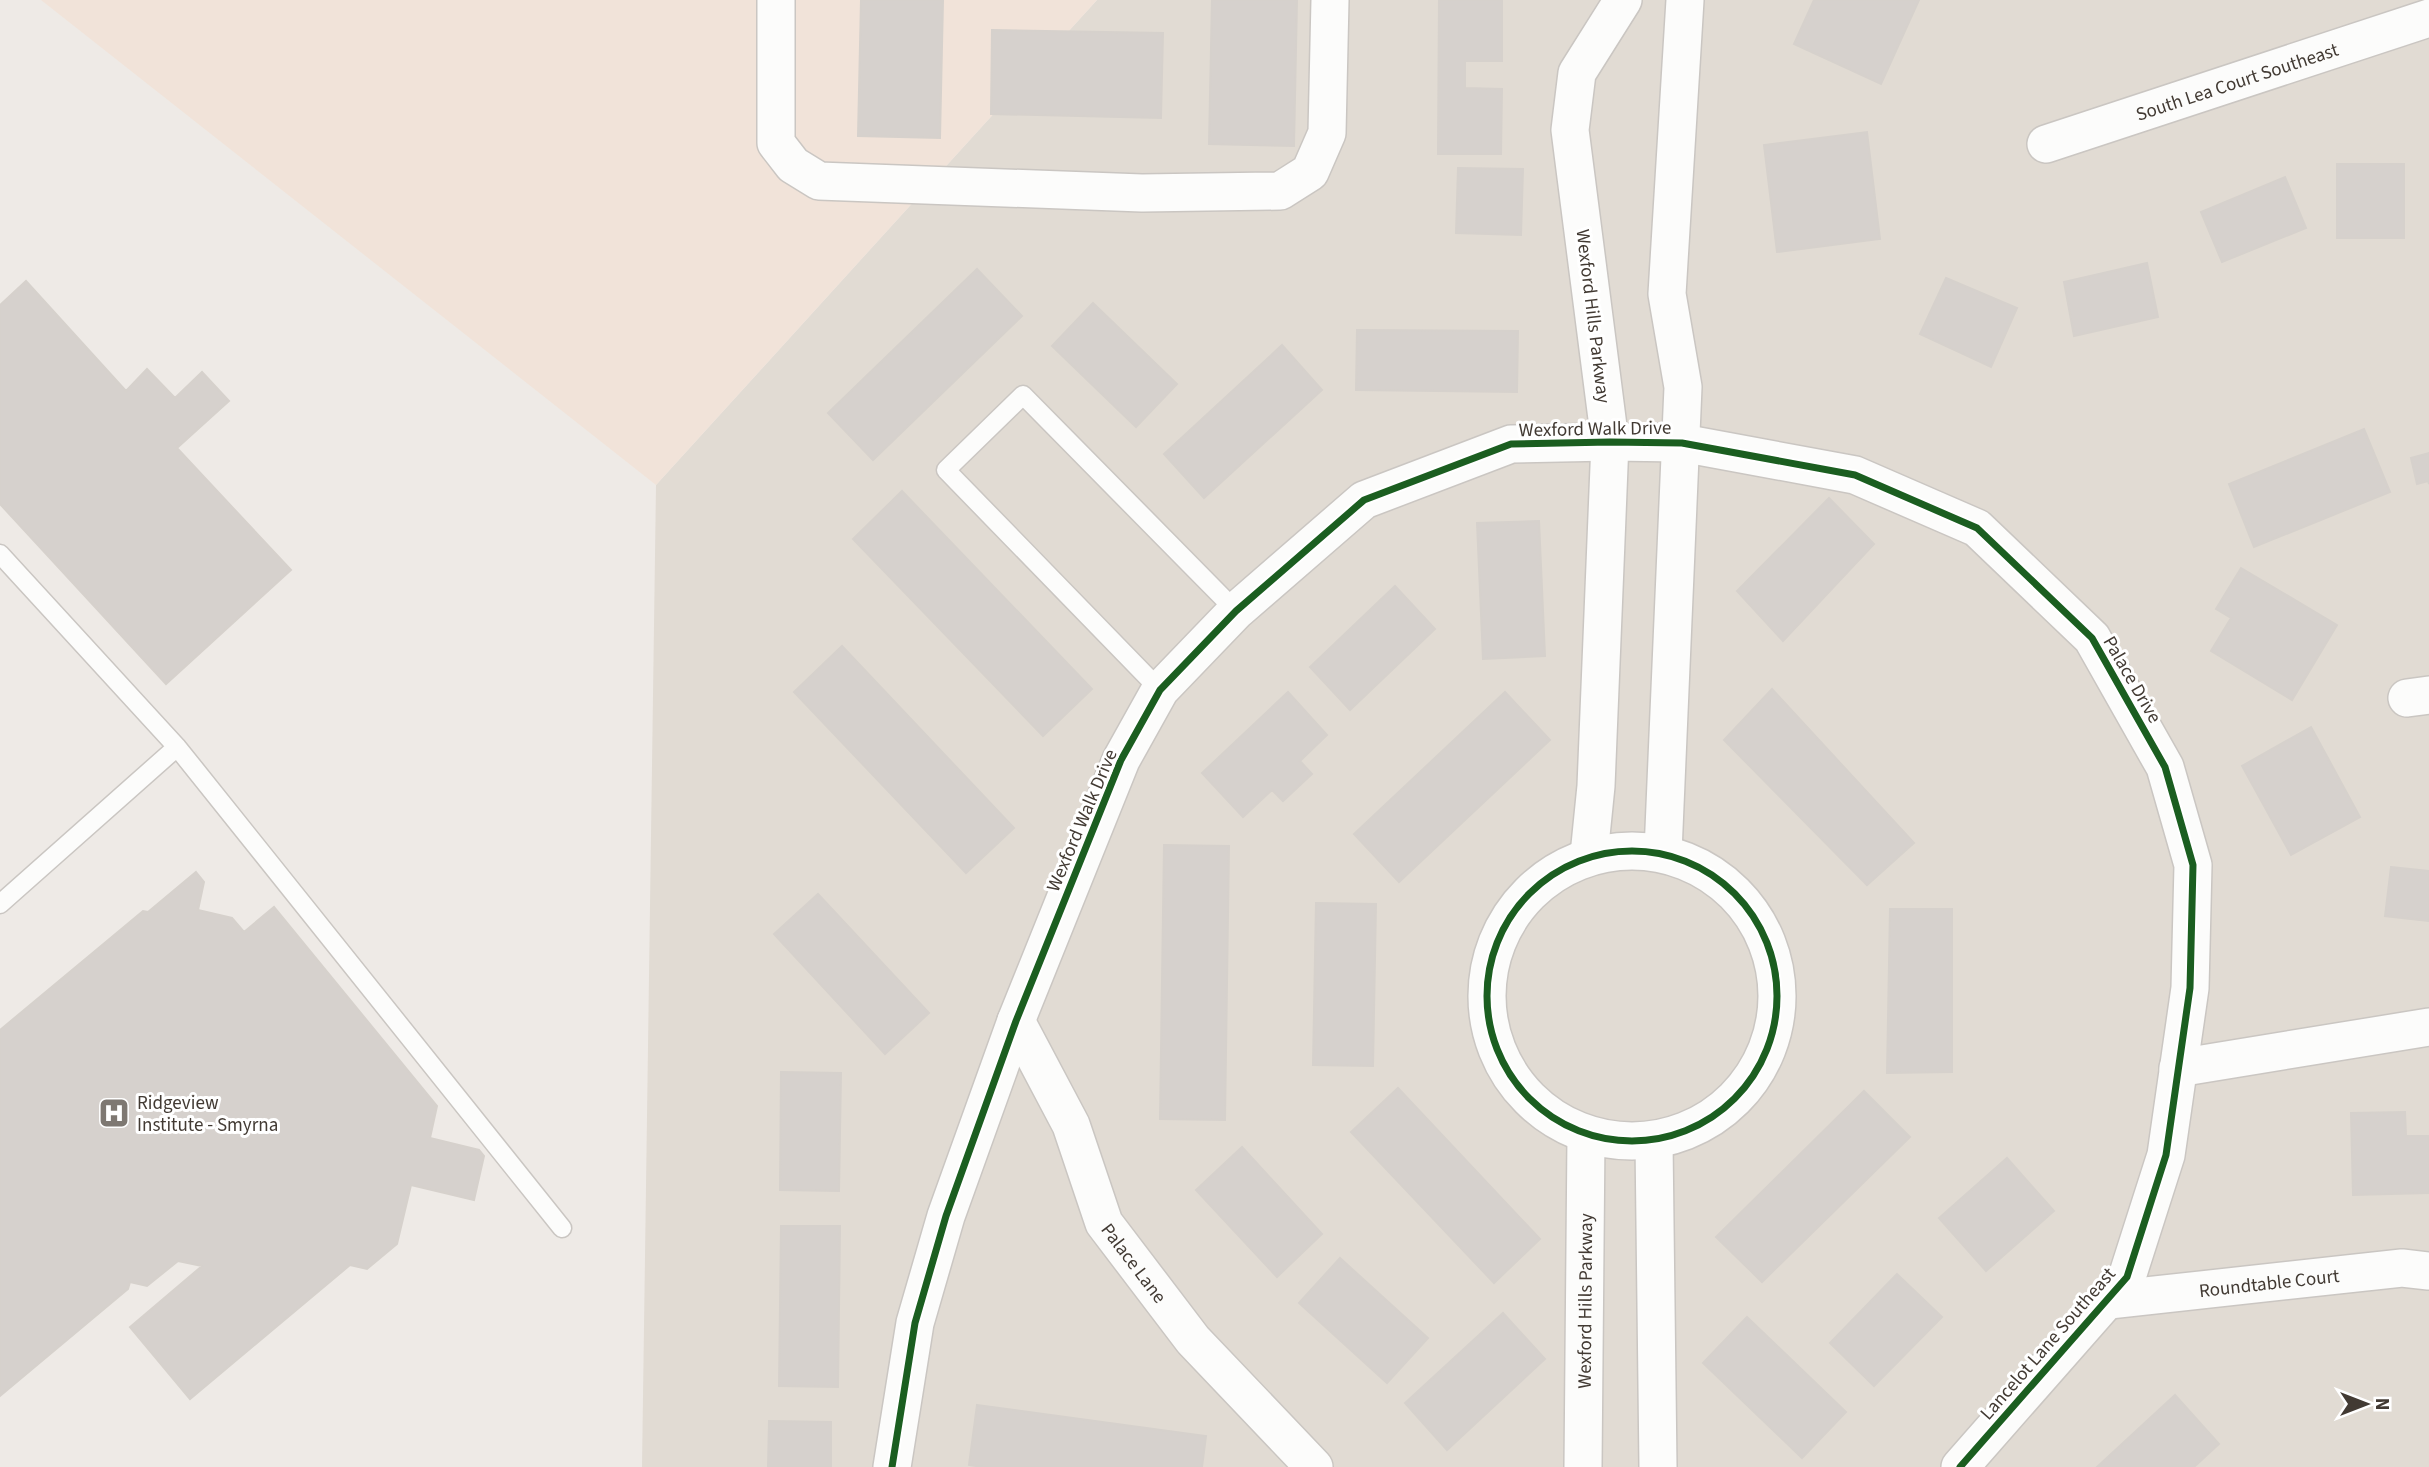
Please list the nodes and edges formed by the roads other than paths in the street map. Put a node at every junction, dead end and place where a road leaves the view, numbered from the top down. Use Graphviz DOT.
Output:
graph roads {
  1 [pos="776,0"];
  2 [pos="1330,0"];
  3 [pos="1623,0"];
  4 [pos="1685,0"];
  5 [pos="2429,18"];
  6 [pos="2046,144"];
  7 [pos="1610,442"];
  8 [pos="1682,443"];
  9 [pos="0,554"];
  10 [pos="1236,611"];
  11 [pos="1160,690"];
  12 [pos="177,747"];
  13 [pos="1663,852"];
  14 [pos="1589,855"];
  15 [pos="0,904"];
  16 [pos="1016,1021"];
  17 [pos="2429,1027"];
  18 [pos="2178,1068"];
  19 [pos="1586,1136"];
  20 [pos="1654,1142"];
  21 [pos="562,1228"];
  22 [pos="2429,1271"];
  23 [pos="2109,1300"];
  24 [pos="892,1467"];
  25 [pos="1314,1467"];
  26 [pos="1583,1467"];
  27 [pos="1658,1467"];
  28 [pos="1960,1467"];
  1 -- 2 [label="street"];
  3 -- 7 [label="street, Wexford Hills Parkway"];
  4 -- 8 [label="street"];
  5 -- 6 [label="street, South Lea Court Southeast"];
  7 -- 8 [label="street, Wexford Walk Drive"];
  7 -- 10 [label="street, Wexford Walk Drive"];
  7 -- 14 [label="street, Wexford Hills Parkway"];
  8 -- 13 [label="street"];
  8 -- 18 [label="street, Palace Drive"];
  9 -- 12 [label="lane"];
  10 -- 11 [label="street, Wexford Walk Drive"];
  10 -- 11 [label="lane"];
  11 -- 16 [label="street, Wexford Walk Drive"];
  12 -- 15 [label="lane"];
  12 -- 21 [label="lane"];
  13 -- 14 [label="street"];
  13 -- 20 [label="street"];
  14 -- 19 [label="street"];
  16 -- 24 [label="street, Wexford Walk Drive"];
  16 -- 25 [label="street, Palace Lane"];
  17 -- 18 [label="street"];
  18 -- 23 [label="street, Lancelot Lane Southeast"];
  19 -- 20 [label="street"];
  19 -- 26 [label="street, Wexford Hills Parkway"];
  20 -- 27 [label="street"];
  22 -- 23 [label="street, Roundtable Court"];
  23 -- 28 [label="street, Lancelot Lane Southeast"];
}
